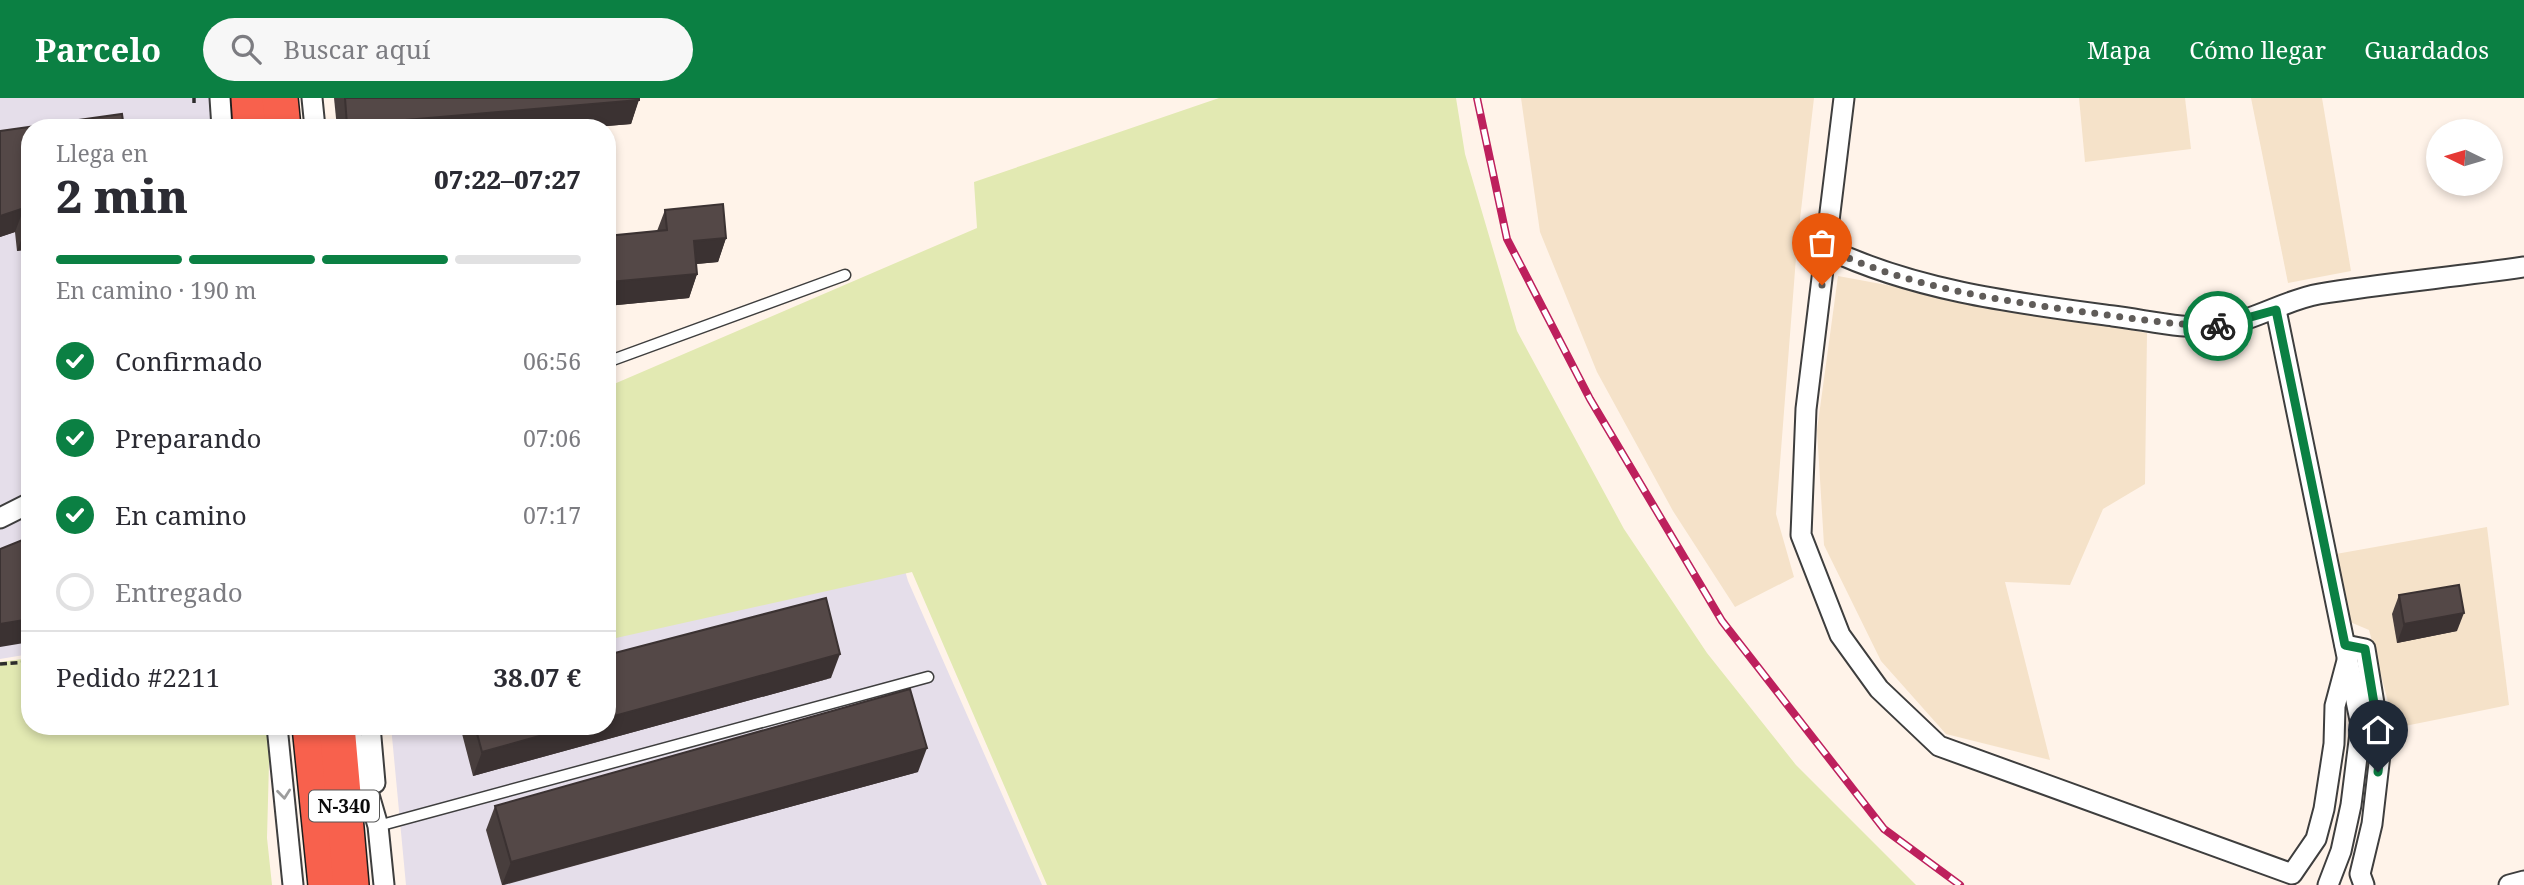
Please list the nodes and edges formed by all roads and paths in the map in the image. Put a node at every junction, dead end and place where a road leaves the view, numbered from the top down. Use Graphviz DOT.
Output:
graph roads {
  1 [pos="220,98"];
  2 [pos="249,98"];
  3 [pos="280,98"];
  4 [pos="312,98"];
  5 [pos="1844,98"];
  6 [pos="221,119"];
  7 [pos="250,119"];
  8 [pos="282,119"];
  9 [pos="314,119"];
  10 [pos="1826,248"];
  11 [pos="2524,267"];
  12 [pos="845,275"];
  13 [pos="2276,310"];
  14 [pos="616,359"];
  15 [pos="21,508"];
  16 [pos="0,518"];
  17 [pos="2346,651"];
  18 [pos="21,663"];
  19 [pos="0,664"];
  20 [pos="928,677"];
  21 [pos="278,735"];
  22 [pos="311,735"];
  23 [pos="338,735"];
  24 [pos="352,735"];
  25 [pos="371,735"];
  26 [pos="317,796"];
  27 [pos="378,826"];
  28 [pos="2524,881"];
  29 [pos="293,885"];
  30 [pos="310,885"];
  31 [pos="326,885"];
  32 [pos="351,885"];
  33 [pos="384,885"];
  34 [pos="2328,885"];
  35 [pos="2364,885"];
  36 [pos="2509,885"];
  1 -- 6 [label="street"];
  2 -- 7 [label="highway"];
  3 -- 8 [label="highway"];
  4 -- 9 [label="street"];
  5 -- 10 [label="street"];
  10 -- 13 [label="street"];
  10 -- 17 [label="street"];
  11 -- 13 [label="street"];
  12 -- 14 [label="lane"];
  13 -- 17 [label="street"];
  15 -- 16 [label="street"];
  17 -- 34 [label="street"];
  17 -- 35 [label="street"];
  18 -- 19 [label="path"];
  20 -- 27 [label="lane"];
  21 -- 29 [label="street, one-way"];
  22 -- 26 [label="highway, N-340"];
  23 -- 32 [label="highway, N-340"];
  24 -- 27 [label="street"];
  25 -- 27 [label="street"];
  26 -- 30 [label="street"];
  26 -- 31 [label="highway, N-340"];
  27 -- 33 [label="street"];
  28 -- 36 [label="street"];
}
